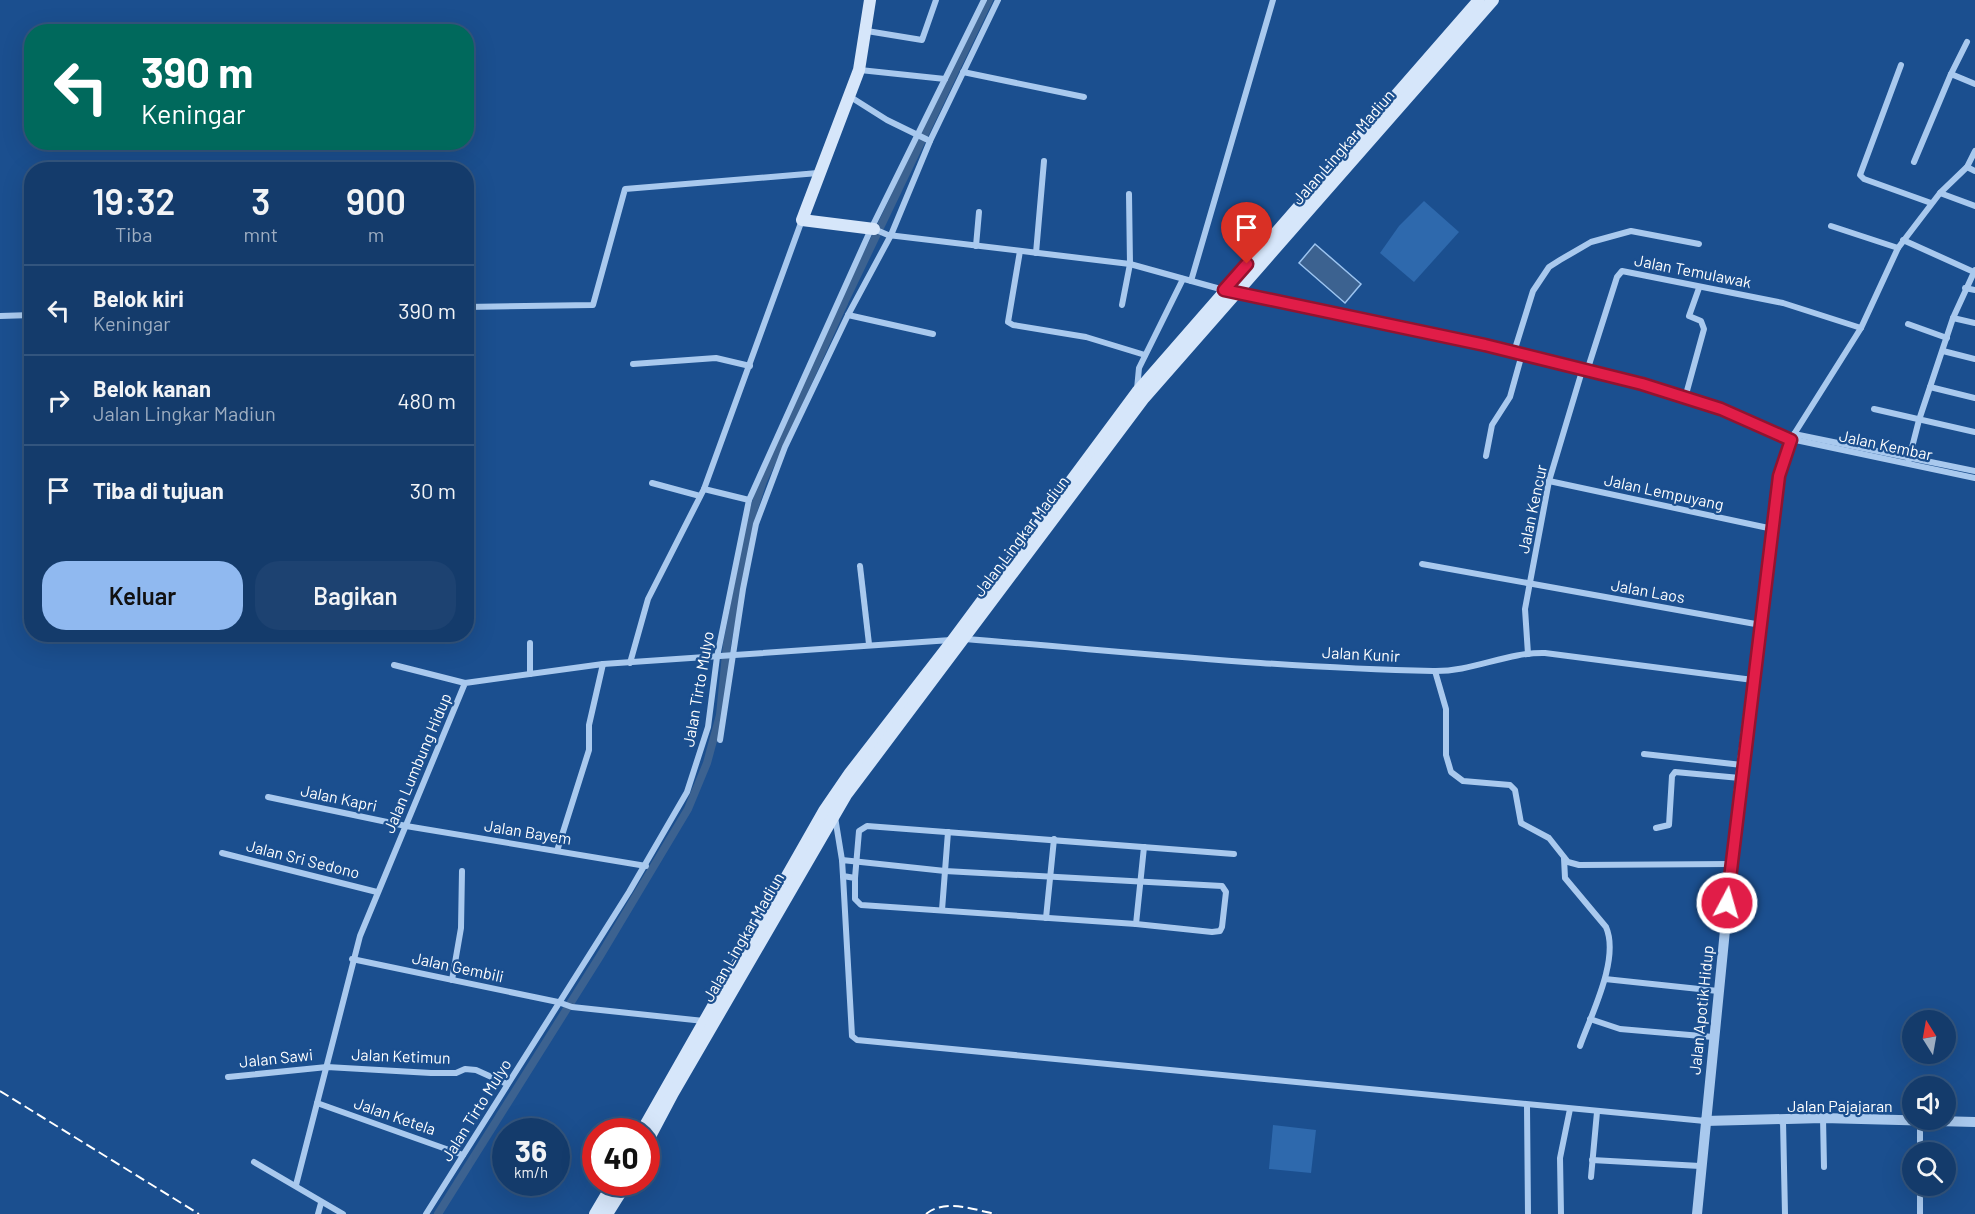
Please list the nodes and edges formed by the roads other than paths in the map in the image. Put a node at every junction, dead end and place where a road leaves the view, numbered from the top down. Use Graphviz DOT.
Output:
graph roads {
  1 [pos="870,0"];
  2 [pos="936,0"];
  3 [pos="984,0"];
  4 [pos="998,0"];
  5 [pos="1273,0"];
  6 [pos="1479,0"];
  7 [pos="1492,0"];
  8 [pos="867,31"];
  9 [pos="1967,42"];
  10 [pos="1901,65"];
  11 [pos="859,70"];
  12 [pos="963,72"];
  13 [pos="1952,74"];
  14 [pos="945,78"];
  15 [pos="1975,84"];
  16 [pos="849,96"];
  17 [pos="1084,97"];
  18 [pos="918,135"];
  19 [pos="928,140"];
  20 [pos="1975,152"];
  21 [pos="1044,161"];
  22 [pos="1914,162"];
  23 [pos="1967,167"];
  24 [pos="1339,168"];
  25 [pos="1975,171"];
  26 [pos="818,173"];
  27 [pos="1940,193"];
  28 [pos="1129,194"];
  29 [pos="1931,203"];
  30 [pos="1975,206"];
  31 [pos="979,212"];
  32 [pos="802,220"];
  33 [pos="1831,226"];
  34 [pos="873,229"];
  35 [pos="889,235"];
  36 [pos="1903,240"];
  37 [pos="1700,244"];
  38 [pos="976,246"];
  39 [pos="1898,248"];
  40 [pos="1020,251"];
  41 [pos="1036,253"];
  42 [pos="1131,264"];
  43 [pos="1975,271"];
  44 [pos="1183,279"];
  45 [pos="1191,281"];
  46 [pos="1699,288"];
  47 [pos="1965,288"];
  48 [pos="1975,290"];
  49 [pos="1230,291"];
  50 [pos="1122,305"];
  51 [pos="474,307"];
  52 [pos="0,315"];
  53 [pos="24,315"];
  54 [pos="848,315"];
  55 [pos="1953,318"];
  56 [pos="1975,323"];
  57 [pos="1908,324"];
  58 [pos="1861,328"];
  59 [pos="933,334"];
  60 [pos="1947,338"];
  61 [pos="1943,351"];
  62 [pos="1518,353"];
  63 [pos="1145,355"];
  64 [pos="1975,359"];
  65 [pos="633,363"];
  66 [pos="750,366"];
  67 [pos="1584,372"];
  68 [pos="1930,387"];
  69 [pos="1140,395"];
  70 [pos="1685,398"];
  71 [pos="1975,398"];
  72 [pos="1874,409"];
  73 [pos="1919,420"];
  74 [pos="1975,432"];
  75 [pos="1792,437"];
  76 [pos="1486,456"];
  77 [pos="1909,460"];
  78 [pos="1972,474"];
  79 [pos="1549,482"];
  80 [pos="652,483"];
  81 [pos="704,489"];
  82 [pos="700,496"];
  83 [pos="749,500"];
  84 [pos="1773,529"];
  85 [pos="1422,564"];
  86 [pos="860,566"];
  87 [pos="1531,584"];
  88 [pos="1761,625"];
  89 [pos="959,639"];
  90 [pos="531,643"];
  91 [pos="869,644"];
  92 [pos="1528,654"];
  93 [pos="733,656"];
  94 [pos="719,657"];
  95 [pos="630,663"];
  96 [pos="603,664"];
  97 [pos="394,665"];
  98 [pos="1435,671"];
  99 [pos="530,675"];
  100 [pos="1753,680"];
  101 [pos="465,683"];
  102 [pos="720,740"];
  103 [pos="1644,754"];
  104 [pos="1742,765"];
  105 [pos="1740,778"];
  106 [pos="268,797"];
  107 [pos="835,813"];
  108 [pos="406,826"];
  109 [pos="1656,828"];
  110 [pos="948,832"];
  111 [pos="1054,839"];
  112 [pos="1144,847"];
  113 [pos="557,851"];
  114 [pos="222,853"];
  115 [pos="1233,854"];
  116 [pos="1564,858"];
  117 [pos="842,860"];
  118 [pos="856,861"];
  119 [pos="1732,864"];
  120 [pos="646,866"];
  121 [pos="462,871"];
  122 [pos="945,871"];
  123 [pos="843,876"];
  124 [pos="1050,876"];
  125 [pos="855,878"];
  126 [pos="1140,881"];
  127 [pos="377,892"];
  128 [pos="942,910"];
  129 [pos="1046,918"];
  130 [pos="1136,924"];
  131 [pos="352,959"];
  132 [pos="1605,979"];
  133 [pos="452,980"];
  134 [pos="1718,991"];
  135 [pos="559,1002"];
  136 [pos="1590,1018"];
  137 [pos="704,1021"];
  138 [pos="1713,1037"];
  139 [pos="1580,1046"];
  140 [pos="327,1067"];
  141 [pos="228,1077"];
  142 [pos="507,1084"];
  143 [pos="317,1103"];
  144 [pos="1527,1106"];
  145 [pos="1570,1110"];
  146 [pos="1597,1112"];
  147 [pos="649,1118"];
  148 [pos="660,1118"];
  149 [pos="1823,1118"];
  150 [pos="1705,1121"];
  151 [pos="1783,1121"];
  152 [pos="1902,1121"];
  153 [pos="1956,1122"];
  154 [pos="1975,1122"];
  155 [pos="463,1155"];
  156 [pos="1592,1160"];
  157 [pos="254,1162"];
  158 [pos="1700,1166"];
  159 [pos="1824,1167"];
  160 [pos="1591,1178"];
  161 [pos="296,1185"];
  162 [pos="606,1196"];
  163 [pos="618,1196"];
  164 [pos="1920,1196"];
  165 [pos="321,1203"];
  166 [pos="318,1214"];
  167 [pos="344,1214"];
  168 [pos="426,1214"];
  169 [pos="595,1214"];
  170 [pos="607,1214"];
  171 [pos="1528,1214"];
  172 [pos="1561,1214"];
  173 [pos="1697,1214"];
  174 [pos="1785,1214"];
  175 [pos="1920,1214"];
  1 -- 8 [label="main road"];
  2 -- 8 [label="street"];
  3 -- 14 [label="street, Jalan Tirto Mulyo"];
  4 -- 12 [label="street"];
  5 -- 45 [label="street"];
  6 -- 24 [label="main road, Jalan Lingkar Madiun"];
  7 -- 24 [label="main road, Jalan Lingkar Madiun"];
  8 -- 11 [label="main road"];
  9 -- 13 [label="street"];
  10 -- 29 [label="street"];
  11 -- 14 [label="street"];
  11 -- 16 [label="main road"];
  12 -- 17 [label="street"];
  12 -- 19 [label="street"];
  13 -- 15 [label="street"];
  13 -- 22 [label="street"];
  14 -- 18 [label="street, Jalan Tirto Mulyo"];
  16 -- 18 [label="street"];
  16 -- 26 [label="main road"];
  18 -- 19 [label="street"];
  18 -- 34 [label="street, Jalan Tirto Mulyo"];
  19 -- 35 [label="street"];
  20 -- 23 [label="street"];
  21 -- 41 [label="street"];
  23 -- 25 [label="street"];
  23 -- 27 [label="street"];
  24 -- 49 [label="main road, Jalan Lingkar Madiun"];
  26 -- 32 [label="main road"];
  26 -- 51 [label="street"];
  27 -- 29 [label="street"];
  27 -- 30 [label="street"];
  28 -- 42 [label="street"];
  29 -- 36 [label="street"];
  31 -- 38 [label="street"];
  32 -- 34 [label="main road"];
  32 -- 66 [label="street"];
  33 -- 39 [label="street"];
  34 -- 35 [label="street"];
  34 -- 83 [label="street, Jalan Tirto Mulyo"];
  35 -- 38 [label="street"];
  35 -- 54 [label="street"];
  36 -- 39 [label="street"];
  36 -- 43 [label="street"];
  37 -- 62 [label="street"];
  38 -- 40 [label="street"];
  39 -- 58 [label="street"];
  40 -- 41 [label="street"];
  40 -- 63 [label="street"];
  41 -- 42 [label="street"];
  42 -- 44 [label="street"];
  42 -- 50 [label="street"];
  43 -- 47 [label="street"];
  44 -- 45 [label="street"];
  44 -- 63 [label="street"];
  45 -- 49 [label="street"];
  46 -- 58 [label="street, Jalan Temulawak"];
  46 -- 67 [label="street, Jalan Temulawak"];
  46 -- 70 [label="street"];
  47 -- 48 [label="street"];
  47 -- 55 [label="street"];
  49 -- 62 [label="street"];
  49 -- 69 [label="main road, Jalan Lingkar Madiun"];
  52 -- 53 [label="street"];
  54 -- 59 [label="street"];
  54 -- 93 [label="street"];
  55 -- 56 [label="street"];
  55 -- 60 [label="street"];
  57 -- 60 [label="street"];
  58 -- 75 [label="street"];
  60 -- 61 [label="street"];
  61 -- 64 [label="street"];
  61 -- 68 [label="street"];
  62 -- 67 [label="street"];
  62 -- 76 [label="street"];
  63 -- 69 [label="street"];
  65 -- 66 [label="street"];
  66 -- 81 [label="street"];
  67 -- 70 [label="street"];
  67 -- 79 [label="street, Jalan Kencur"];
  68 -- 71 [label="street"];
  68 -- 73 [label="street"];
  69 -- 89 [label="main road, Jalan Lingkar Madiun"];
  70 -- 75 [label="street"];
  72 -- 73 [label="street"];
  73 -- 74 [label="street"];
  73 -- 77 [label="street"];
  75 -- 77 [label="street, Jalan Kembar"];
  75 -- 84 [label="street, Jalan Apotik Hidup"];
  77 -- 78 [label="street, Jalan Kembar"];
  79 -- 84 [label="street, Jalan Lempuyang"];
  79 -- 87 [label="street, Jalan Kencur"];
  80 -- 82 [label="street"];
  81 -- 82 [label="street"];
  81 -- 83 [label="street"];
  82 -- 95 [label="street"];
  83 -- 94 [label="street, Jalan Tirto Mulyo"];
  84 -- 88 [label="street, Jalan Apotik Hidup"];
  85 -- 87 [label="street, Jalan Laos"];
  86 -- 91 [label="street"];
  87 -- 88 [label="street, Jalan Laos"];
  87 -- 92 [label="street, Jalan Kencur"];
  88 -- 100 [label="street, Jalan Apotik Hidup"];
  89 -- 91 [label="street, Jalan Lumbung Hidup"];
  89 -- 98 [label="street, Jalan Kunir"];
  89 -- 107 [label="main road, Jalan Lingkar Madiun"];
  89 -- 137 [label="main road, Jalan Lingkar Madiun"];
  90 -- 99 [label="street"];
  91 -- 93 [label="street, Jalan Lumbung Hidup"];
  92 -- 98 [label="street, Jalan Kunir"];
  92 -- 100 [label="street, Jalan Kunir"];
  93 -- 94 [label="street, Jalan Lumbung Hidup"];
  93 -- 102 [label="street"];
  94 -- 95 [label="street, Jalan Lumbung Hidup"];
  94 -- 120 [label="street, Jalan Tirto Mulyo"];
  95 -- 96 [label="street, Jalan Lumbung Hidup"];
  96 -- 99 [label="street, Jalan Lumbung Hidup"];
  96 -- 113 [label="street"];
  97 -- 101 [label="street"];
  98 -- 116 [label="street"];
  99 -- 101 [label="street, Jalan Lumbung Hidup"];
  100 -- 104 [label="street, Jalan Apotik Hidup"];
  101 -- 108 [label="street, Jalan Lumbung Hidup"];
  103 -- 104 [label="street"];
  104 -- 105 [label="street, Jalan Apotik Hidup"];
  105 -- 109 [label="street"];
  105 -- 119 [label="street, Jalan Apotik Hidup"];
  106 -- 108 [label="street, Jalan Kapri"];
  107 -- 117 [label="street"];
  107 -- 148 [label="main road, Jalan Lingkar Madiun"];
  108 -- 113 [label="street, Jalan Bayem"];
  108 -- 127 [label="street, Jalan Lumbung Hidup"];
  110 -- 111 [label="street"];
  110 -- 118 [label="street"];
  110 -- 122 [label="street"];
  111 -- 112 [label="street"];
  111 -- 124 [label="street"];
  112 -- 115 [label="street"];
  112 -- 126 [label="street"];
  113 -- 120 [label="street, Jalan Bayem"];
  114 -- 127 [label="street, Jalan Sri Sedono"];
  116 -- 119 [label="street"];
  116 -- 132 [label="street"];
  117 -- 118 [label="street"];
  117 -- 123 [label="street"];
  118 -- 122 [label="street"];
  118 -- 125 [label="street"];
  119 -- 134 [label="street, Jalan Apotik Hidup"];
  120 -- 135 [label="street, Jalan Tirto Mulyo"];
  121 -- 133 [label="street"];
  122 -- 124 [label="street"];
  122 -- 128 [label="street"];
  123 -- 125 [label="street"];
  123 -- 144 [label="street"];
  124 -- 126 [label="street"];
  124 -- 129 [label="street"];
  125 -- 128 [label="street"];
  126 -- 130 [label="street"];
  126 -- 130 [label="street"];
  127 -- 131 [label="street, Jalan Lumbung Hidup"];
  128 -- 129 [label="street"];
  129 -- 130 [label="street"];
  131 -- 133 [label="street, Jalan Gembili"];
  131 -- 140 [label="street, Jalan Lumbung Hidup"];
  132 -- 134 [label="street"];
  132 -- 136 [label="street"];
  133 -- 135 [label="street, Jalan Gembili"];
  134 -- 138 [label="street, Jalan Apotik Hidup"];
  135 -- 137 [label="street, Jalan Gembili"];
  135 -- 142 [label="street, Jalan Tirto Mulyo"];
  136 -- 138 [label="street"];
  136 -- 139 [label="street"];
  137 -- 147 [label="main road, Jalan Lingkar Madiun"];
  138 -- 150 [label="street, Jalan Apotik Hidup"];
  140 -- 141 [label="street, Jalan Sawi"];
  140 -- 142 [label="street, Jalan Ketimun"];
  140 -- 143 [label="street, Jalan Lumbung Hidup"];
  142 -- 155 [label="street, Jalan Tirto Mulyo"];
  143 -- 155 [label="street, Jalan Ketela"];
  143 -- 161 [label="street, Jalan Lumbung Hidup"];
  144 -- 145 [label="street"];
  144 -- 171 [label="street"];
  145 -- 146 [label="street"];
  145 -- 172 [label="street"];
  146 -- 150 [label="street"];
  146 -- 156 [label="street"];
  149 -- 151 [label="street, Jalan Pajajaran"];
  149 -- 152 [label="street, Jalan Pajajaran"];
  149 -- 159 [label="street"];
  150 -- 151 [label="street, Jalan Pajajaran"];
  150 -- 158 [label="street, Jalan Apotik Hidup"];
  151 -- 174 [label="street"];
  153 -- 154 [label="street, Jalan Pajajaran"];
  155 -- 168 [label="street, Jalan Tirto Mulyo"];
  156 -- 158 [label="street"];
  156 -- 160 [label="street"];
  157 -- 161 [label="street"];
  158 -- 173 [label="street, Jalan Apotik Hidup"];
  161 -- 165 [label="street"];
  162 -- 169 [label="main road"];
  163 -- 170 [label="main road"];
  164 -- 175 [label="street"];
  165 -- 166 [label="street"];
  165 -- 167 [label="street"];
}
